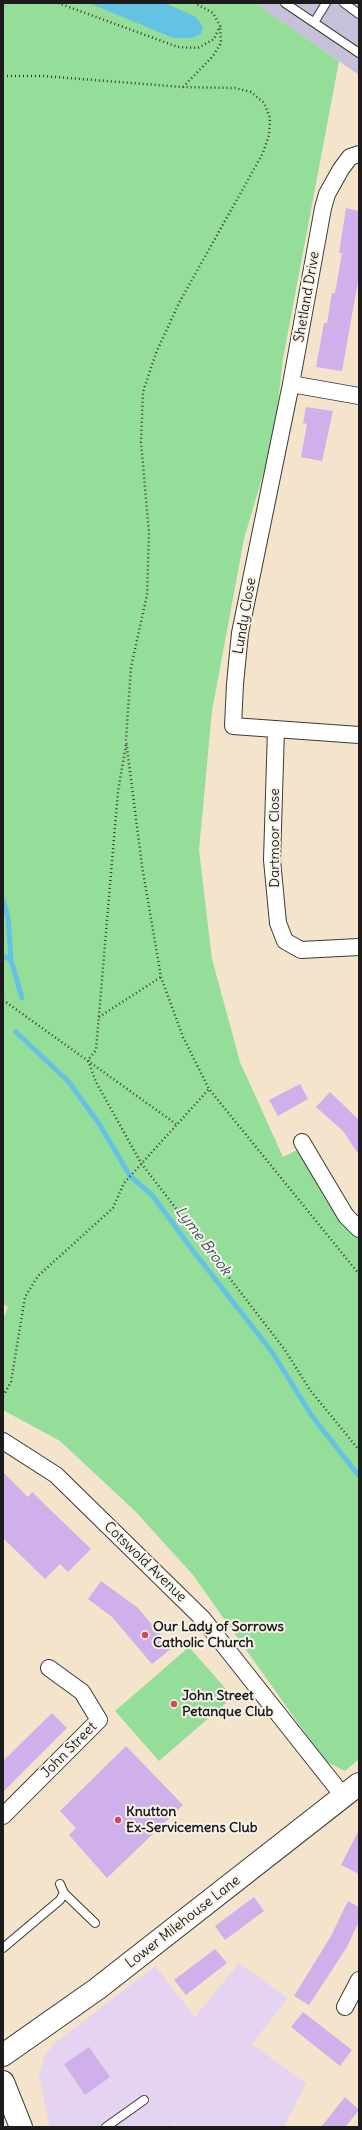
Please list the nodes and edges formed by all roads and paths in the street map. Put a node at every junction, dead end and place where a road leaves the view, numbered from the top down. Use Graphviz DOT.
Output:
graph roads {
  1 [pos="6,3"];
  2 [pos="58,3"];
  3 [pos="195,3"];
  4 [pos="285,3"];
  5 [pos="326,3"];
  6 [pos="344,3"];
  7 [pos="3,5"];
  8 [pos="359,14"];
  9 [pos="315,22"];
  10 [pos="220,26"];
  11 [pos="359,53"];
  12 [pos="3,76"];
  13 [pos="182,87"];
  14 [pos="359,154"];
  15 [pos="291,384"];
  16 [pos="359,396"];
  17 [pos="276,729"];
  18 [pos="359,735"];
  19 [pos="126,740"];
  20 [pos="359,947"];
  21 [pos="161,977"];
  22 [pos="3,1000"];
  23 [pos="99,1017"];
  24 [pos="88,1060"];
  25 [pos="209,1089"];
  26 [pos="176,1124"];
  27 [pos="302,1142"];
  28 [pos="141,1163"];
  29 [pos="359,1229"];
  30 [pos="359,1274"];
  31 [pos="3,1396"];
  32 [pos="3,1441"];
  33 [pos="359,1450"];
  34 [pos="49,1668"];
  35 [pos="351,1790"];
  36 [pos="3,1816"];
  37 [pos="60,1884"];
  38 [pos="64,1893"];
  39 [pos="95,1923"];
  40 [pos="3,1948"];
  41 [pos="359,1980"];
  42 [pos="345,2007"];
  43 [pos="3,2055"];
  44 [pos="3,2082"];
  45 [pos="144,2100"];
  46 [pos="21,2127"];
  47 [pos="106,2127"];
  1 -- 7 [label="path"];
  2 -- 10 [label="path"];
  3 -- 10 [label="path"];
  4 -- 9 [label="lane"];
  5 -- 9 [label="lane"];
  6 -- 8 [label="lane"];
  9 -- 11 [label="lane"];
  10 -- 13 [label="path"];
  12 -- 13 [label="path"];
  13 -- 19 [label="path"];
  14 -- 15 [label="street, Shetland Drive"];
  15 -- 16 [label="street"];
  15 -- 17 [label="street, Lundy Close"];
  17 -- 18 [label="street, Lundy Close"];
  17 -- 20 [label="street, Dartmoor Close"];
  19 -- 21 [label="path"];
  19 -- 23 [label="path"];
  21 -- 23 [label="path"];
  21 -- 25 [label="path"];
  22 -- 24 [label="path"];
  23 -- 24 [label="path"];
  24 -- 26 [label="path"];
  24 -- 28 [label="path"];
  25 -- 26 [label="path"];
  25 -- 30 [label="path"];
  26 -- 28 [label="path"];
  27 -- 29 [label="street"];
  28 -- 31 [label="path"];
  28 -- 33 [label="path"];
  32 -- 35 [label="street, Cotswold Avenue"];
  34 -- 36 [label="street, John Street"];
  35 -- 43 [label="main road, Lower Milehouse Lane"];
  37 -- 38 [label="lane"];
  38 -- 39 [label="lane"];
  38 -- 40 [label="lane"];
  41 -- 42 [label="street"];
  44 -- 46 [label="main road"];
  45 -- 47 [label="lane"];
}
